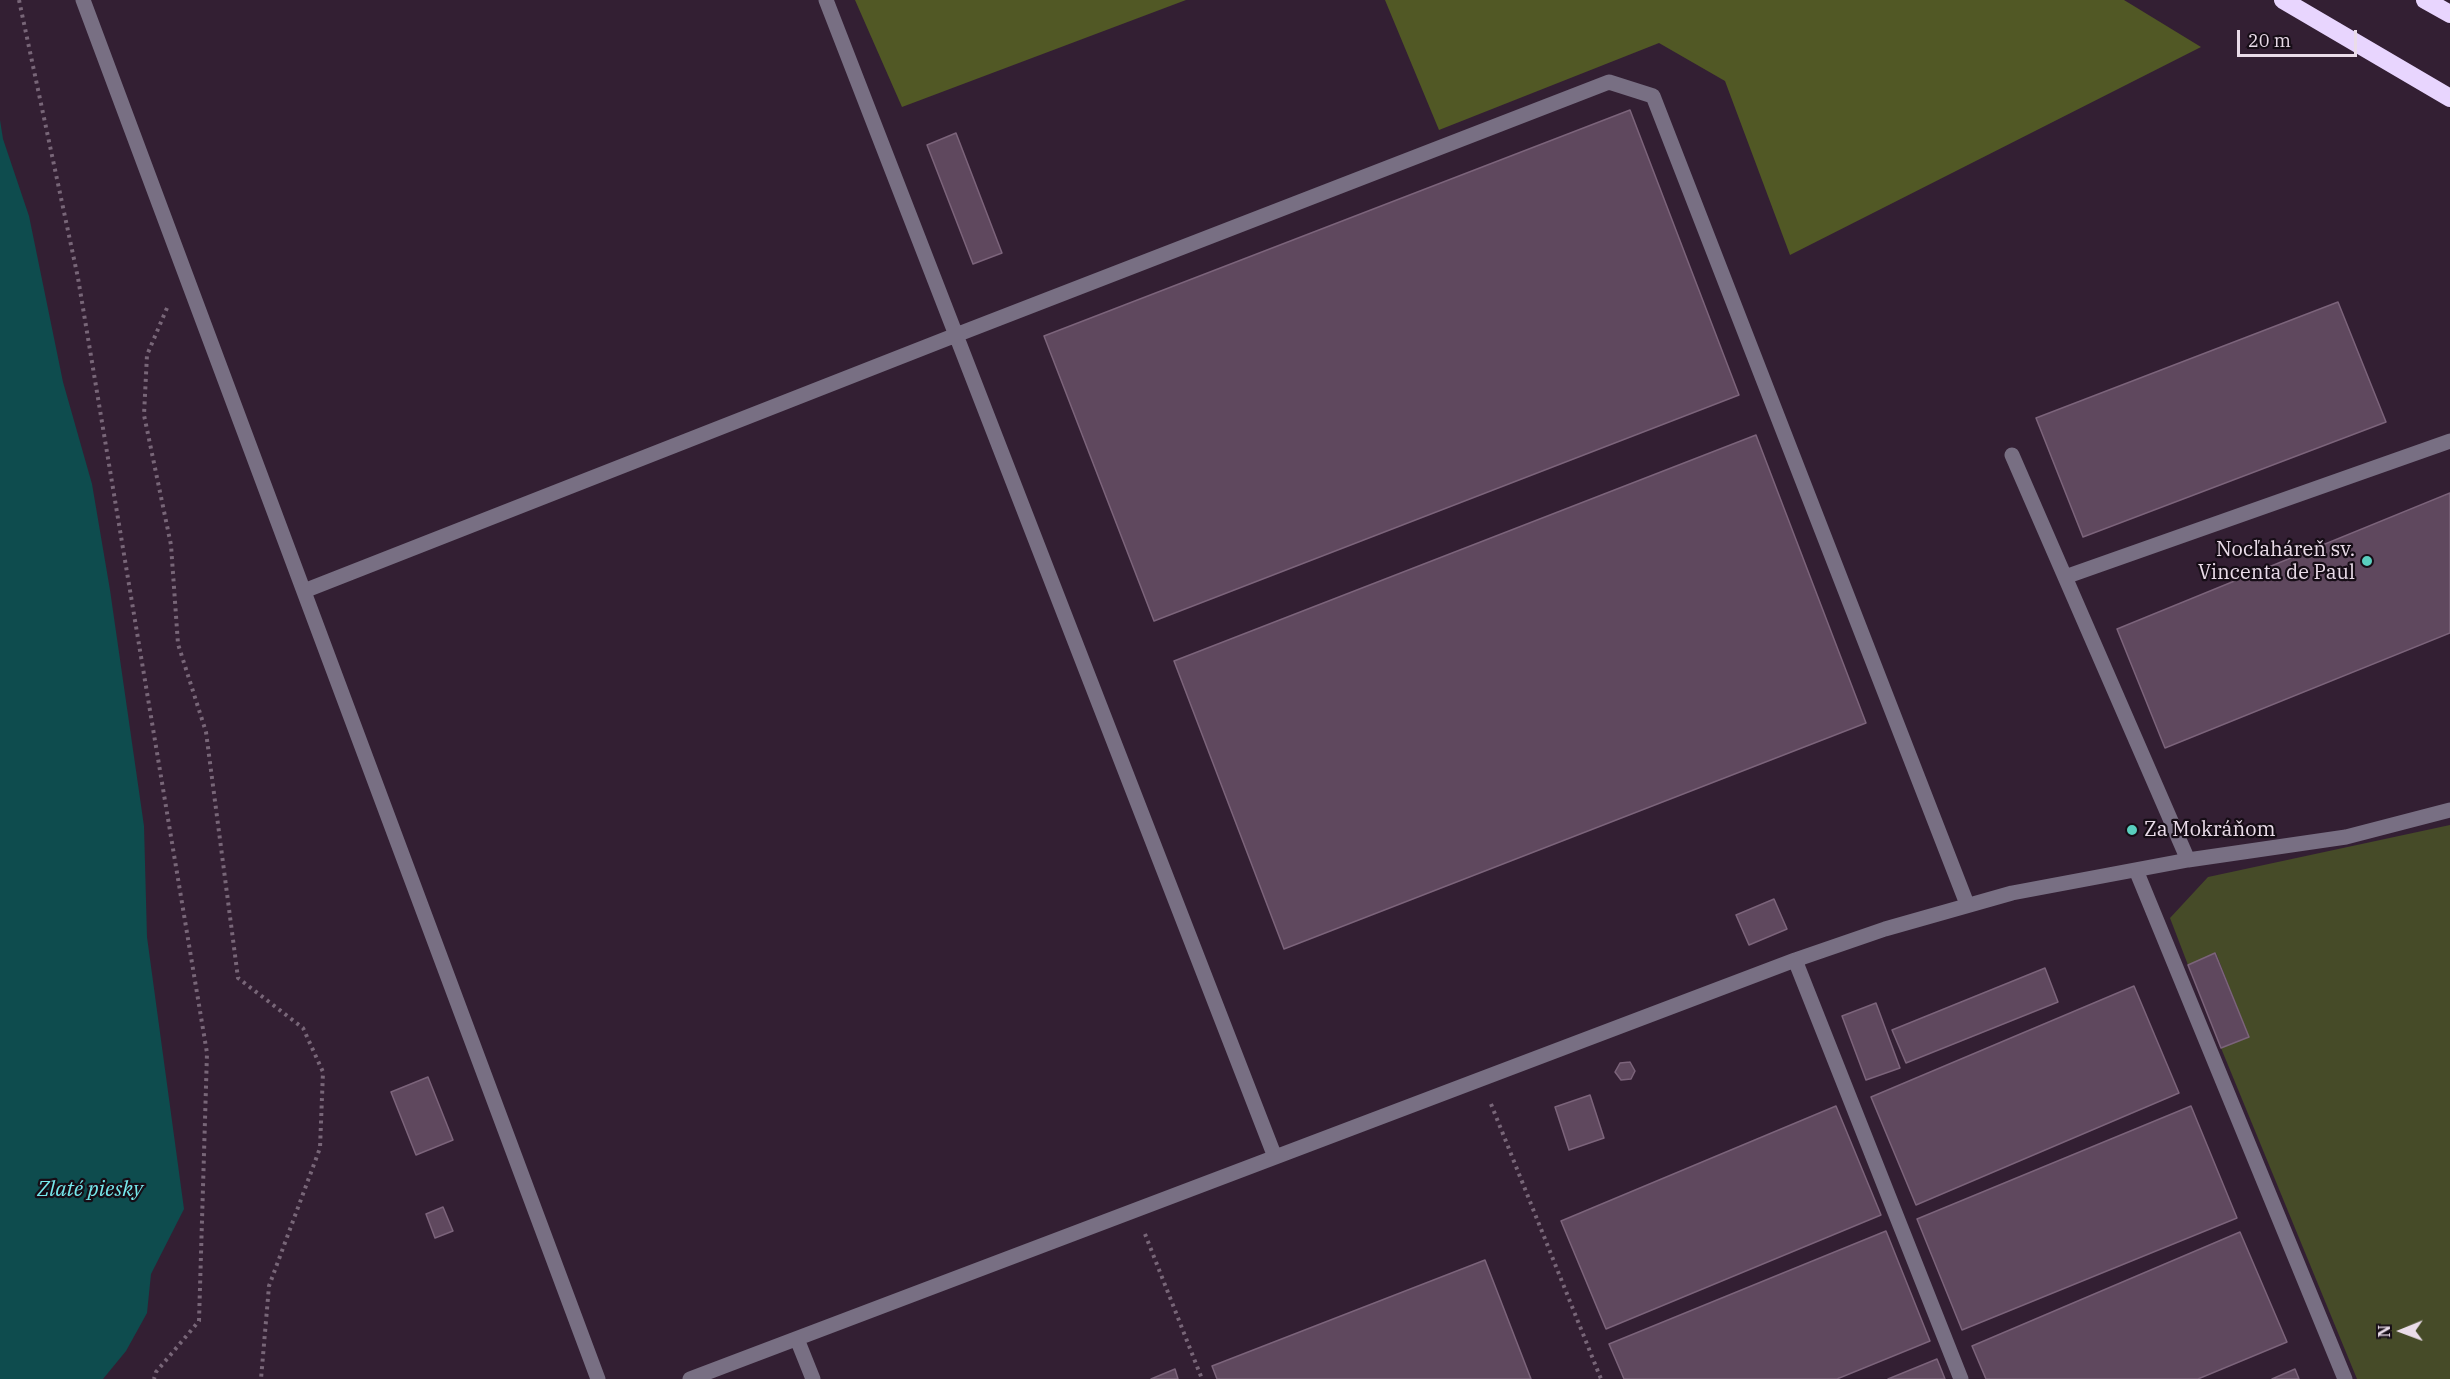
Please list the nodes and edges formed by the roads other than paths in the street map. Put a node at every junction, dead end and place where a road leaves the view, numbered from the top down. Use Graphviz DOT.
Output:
graph roads {
  1 [pos="83,0"];
  2 [pos="826,0"];
  3 [pos="2283,0"];
  4 [pos="2426,0"];
  5 [pos="2450,14"];
  6 [pos="2450,98"];
  7 [pos="956,334"];
  8 [pos="2450,441"];
  9 [pos="2012,455"];
  10 [pos="2065,577"];
  11 [pos="304,591"];
  12 [pos="2450,810"];
  13 [pos="2188,860"];
  14 [pos="2136,870"];
  15 [pos="1967,904"];
  16 [pos="1795,960"];
  17 [pos="1275,1157"];
  18 [pos="797,1339"];
  19 [pos="598,1379"];
  20 [pos="690,1379"];
  21 [pos="813,1379"];
  22 [pos="1961,1379"];
  23 [pos="2345,1379"];
  1 -- 11 [label="street"];
  2 -- 7 [label="street"];
  3 -- 6 [label="highway"];
  4 -- 5 [label="highway"];
  7 -- 11 [label="street"];
  7 -- 15 [label="street"];
  7 -- 17 [label="street"];
  8 -- 10 [label="street"];
  9 -- 10 [label="street"];
  10 -- 13 [label="street"];
  11 -- 19 [label="street"];
  12 -- 13 [label="street"];
  13 -- 14 [label="street"];
  14 -- 15 [label="street"];
  14 -- 23 [label="street"];
  15 -- 16 [label="street"];
  16 -- 17 [label="street"];
  16 -- 22 [label="street"];
  17 -- 18 [label="street"];
  18 -- 20 [label="street"];
  18 -- 21 [label="street"];
}
